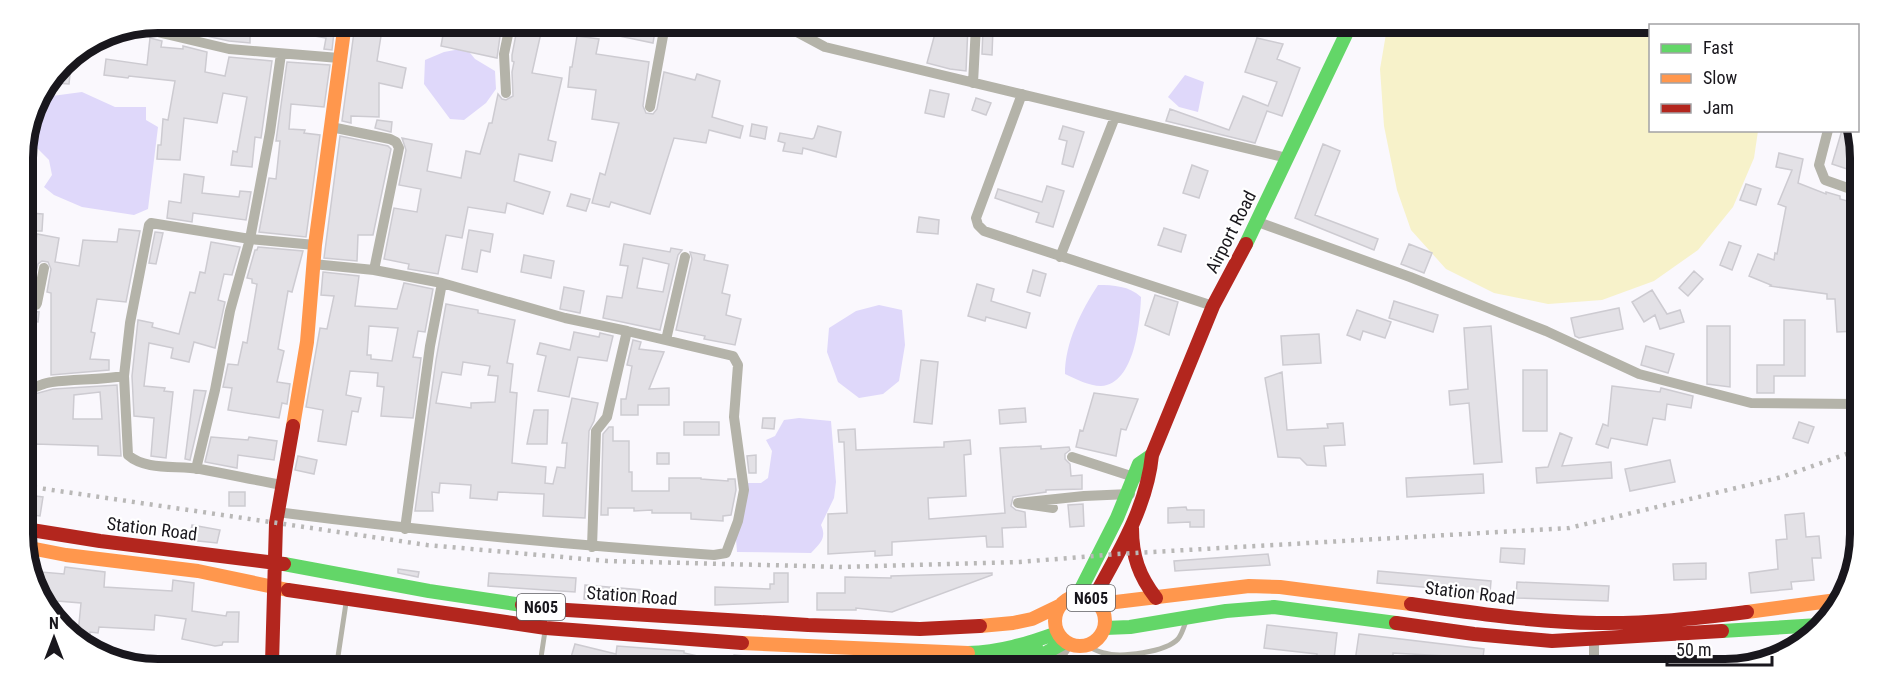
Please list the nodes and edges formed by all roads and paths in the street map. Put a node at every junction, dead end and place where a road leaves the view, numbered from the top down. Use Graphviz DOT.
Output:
graph roads {
  1 [pos="161,33"];
  2 [pos="343,33"];
  3 [pos="509,33"];
  4 [pos="664,33"];
  5 [pos="799,33"];
  6 [pos="976,33"];
  7 [pos="1347,33"];
  8 [pos="281,54"];
  9 [pos="339,58"];
  10 [pos="973,83"];
  11 [pos="506,93"];
  12 [pos="1022,94"];
  13 [pos="650,107"];
  14 [pos="1115,117"];
  15 [pos="331,127"];
  16 [pos="1827,132"];
  17 [pos="1287,158"];
  18 [pos="1850,189"];
  19 [pos="1258,222"];
  20 [pos="250,239"];
  21 [pos="315,244"];
  22 [pos="686,257"];
  23 [pos="1060,257"];
  24 [pos="313,264"];
  25 [pos="44,268"];
  26 [pos="374,270"];
  27 [pos="442,283"];
  28 [pos="33,304"];
  29 [pos="1213,306"];
  30 [pos="627,331"];
  31 [pos="666,340"];
  32 [pos="124,376"];
  33 [pos="33,389"];
  34 [pos="1850,404"];
  35 [pos="1152,455"];
  36 [pos="1072,457"];
  37 [pos="196,469"];
  38 [pos="1133,477"];
  39 [pos="1147,482"];
  40 [pos="282,485"];
  41 [pos="1127,494"];
  42 [pos="1142,498"];
  43 [pos="1053,508"];
  44 [pos="278,512"];
  45 [pos="1132,524"];
  46 [pos="405,529"];
  47 [pos="33,530"];
  48 [pos="592,547"];
  49 [pos="34,549"];
  50 [pos="275,562"];
  51 [pos="275,588"];
  52 [pos="1078,595"];
  53 [pos="347,598"];
  54 [pos="1156,598"];
  55 [pos="1096,601"];
  56 [pos="1830,601"];
  57 [pos="1059,606"];
  58 [pos="551,609"];
  59 [pos="1187,617"];
  60 [pos="1809,626"];
  61 [pos="546,628"];
  62 [pos="1105,628"];
  63 [pos="1062,638"];
  64 [pos="1594,638"];
  65 [pos="1086,646"];
  66 [pos="957,654"];
  67 [pos="272,659"];
  68 [pos="338,659"];
  69 [pos="541,659"];
  70 [pos="962,659"];
  71 [pos="1017,659"];
  72 [pos="1033,659"];
  73 [pos="1056,659"];
  74 [pos="1594,659"];
  1 -- 8 [label="street"];
  2 -- 9 [label="main road"];
  3 -- 11 [label="street"];
  4 -- 13 [label="street"];
  5 -- 10 [label="street"];
  6 -- 10 [label="street"];
  7 -- 17 [label="main road, Airport Road"];
  8 -- 9 [label="street"];
  8 -- 20 [label="street"];
  9 -- 15 [label="main road"];
  10 -- 12 [label="street"];
  12 -- 14 [label="street"];
  12 -- 23 [label="street"];
  14 -- 17 [label="street"];
  14 -- 23 [label="street"];
  15 -- 21 [label="main road"];
  15 -- 26 [label="street"];
  16 -- 18 [label="street"];
  17 -- 19 [label="main road, Airport Road"];
  19 -- 29 [label="main road, Airport Road"];
  19 -- 34 [label="street"];
  20 -- 21 [label="street"];
  20 -- 32 [label="street"];
  20 -- 37 [label="street"];
  21 -- 24 [label="main road"];
  22 -- 31 [label="street"];
  23 -- 29 [label="street"];
  24 -- 26 [label="street"];
  24 -- 40 [label="main road"];
  25 -- 28 [label="street"];
  26 -- 27 [label="street"];
  27 -- 30 [label="street"];
  27 -- 46 [label="street"];
  29 -- 35 [label="main road, Airport Road"];
  30 -- 31 [label="street"];
  30 -- 48 [label="street"];
  31 -- 48 [label="street"];
  32 -- 33 [label="street"];
  32 -- 37 [label="street"];
  35 -- 38 [label="main road, Airport Road"];
  35 -- 39 [label="main road, Airport Road"];
  36 -- 38 [label="street"];
  37 -- 40 [label="street"];
  38 -- 39 [label="street"];
  38 -- 41 [label="main road, Airport Road"];
  39 -- 42 [label="main road, Airport Road"];
  40 -- 44 [label="main road"];
  41 -- 42 [label="street"];
  41 -- 43 [label="street"];
  41 -- 52 [label="main road, Airport Road"];
  42 -- 45 [label="main road, Airport Road"];
  44 -- 46 [label="street"];
  44 -- 50 [label="main road"];
  45 -- 54 [label="main road"];
  45 -- 55 [label="main road, Airport Road"];
  46 -- 48 [label="street"];
  47 -- 50 [label="main road, Station Road / N605"];
  49 -- 51 [label="main road, Station Road / N605"];
  50 -- 51 [label="main road"];
  50 -- 58 [label="main road, Station Road / N605"];
  51 -- 53 [label="main road, Station Road / N605"];
  51 -- 67 [label="main road"];
  52 -- 55 [label="main road, N605"];
  52 -- 57 [label="main road, N605"];
  53 -- 61 [label="main road, Station Road / N605"];
  53 -- 68 [label="lane"];
  54 -- 55 [label="main road, Station Road"];
  54 -- 56 [label="main road, Station Road"];
  55 -- 62 [label="main road, N605"];
  57 -- 58 [label="main road, Station Road / N605"];
  57 -- 63 [label="main road, N605"];
  58 -- 61 [label="lane"];
  59 -- 62 [label="main road"];
  59 -- 64 [label="main road"];
  59 -- 65 [label="lane"];
  60 -- 64 [label="main road"];
  61 -- 66 [label="main road, Station Road / N605"];
  61 -- 69 [label="lane"];
  62 -- 65 [label="main road, N605"];
  63 -- 65 [label="main road, N605"];
  63 -- 66 [label="main road, Station Road / N605"];
  63 -- 71 [label="main road"];
  63 -- 72 [label="main road"];
  63 -- 73 [label="street"];
  64 -- 74 [label="street"];
  66 -- 70 [label="main road"];
}
